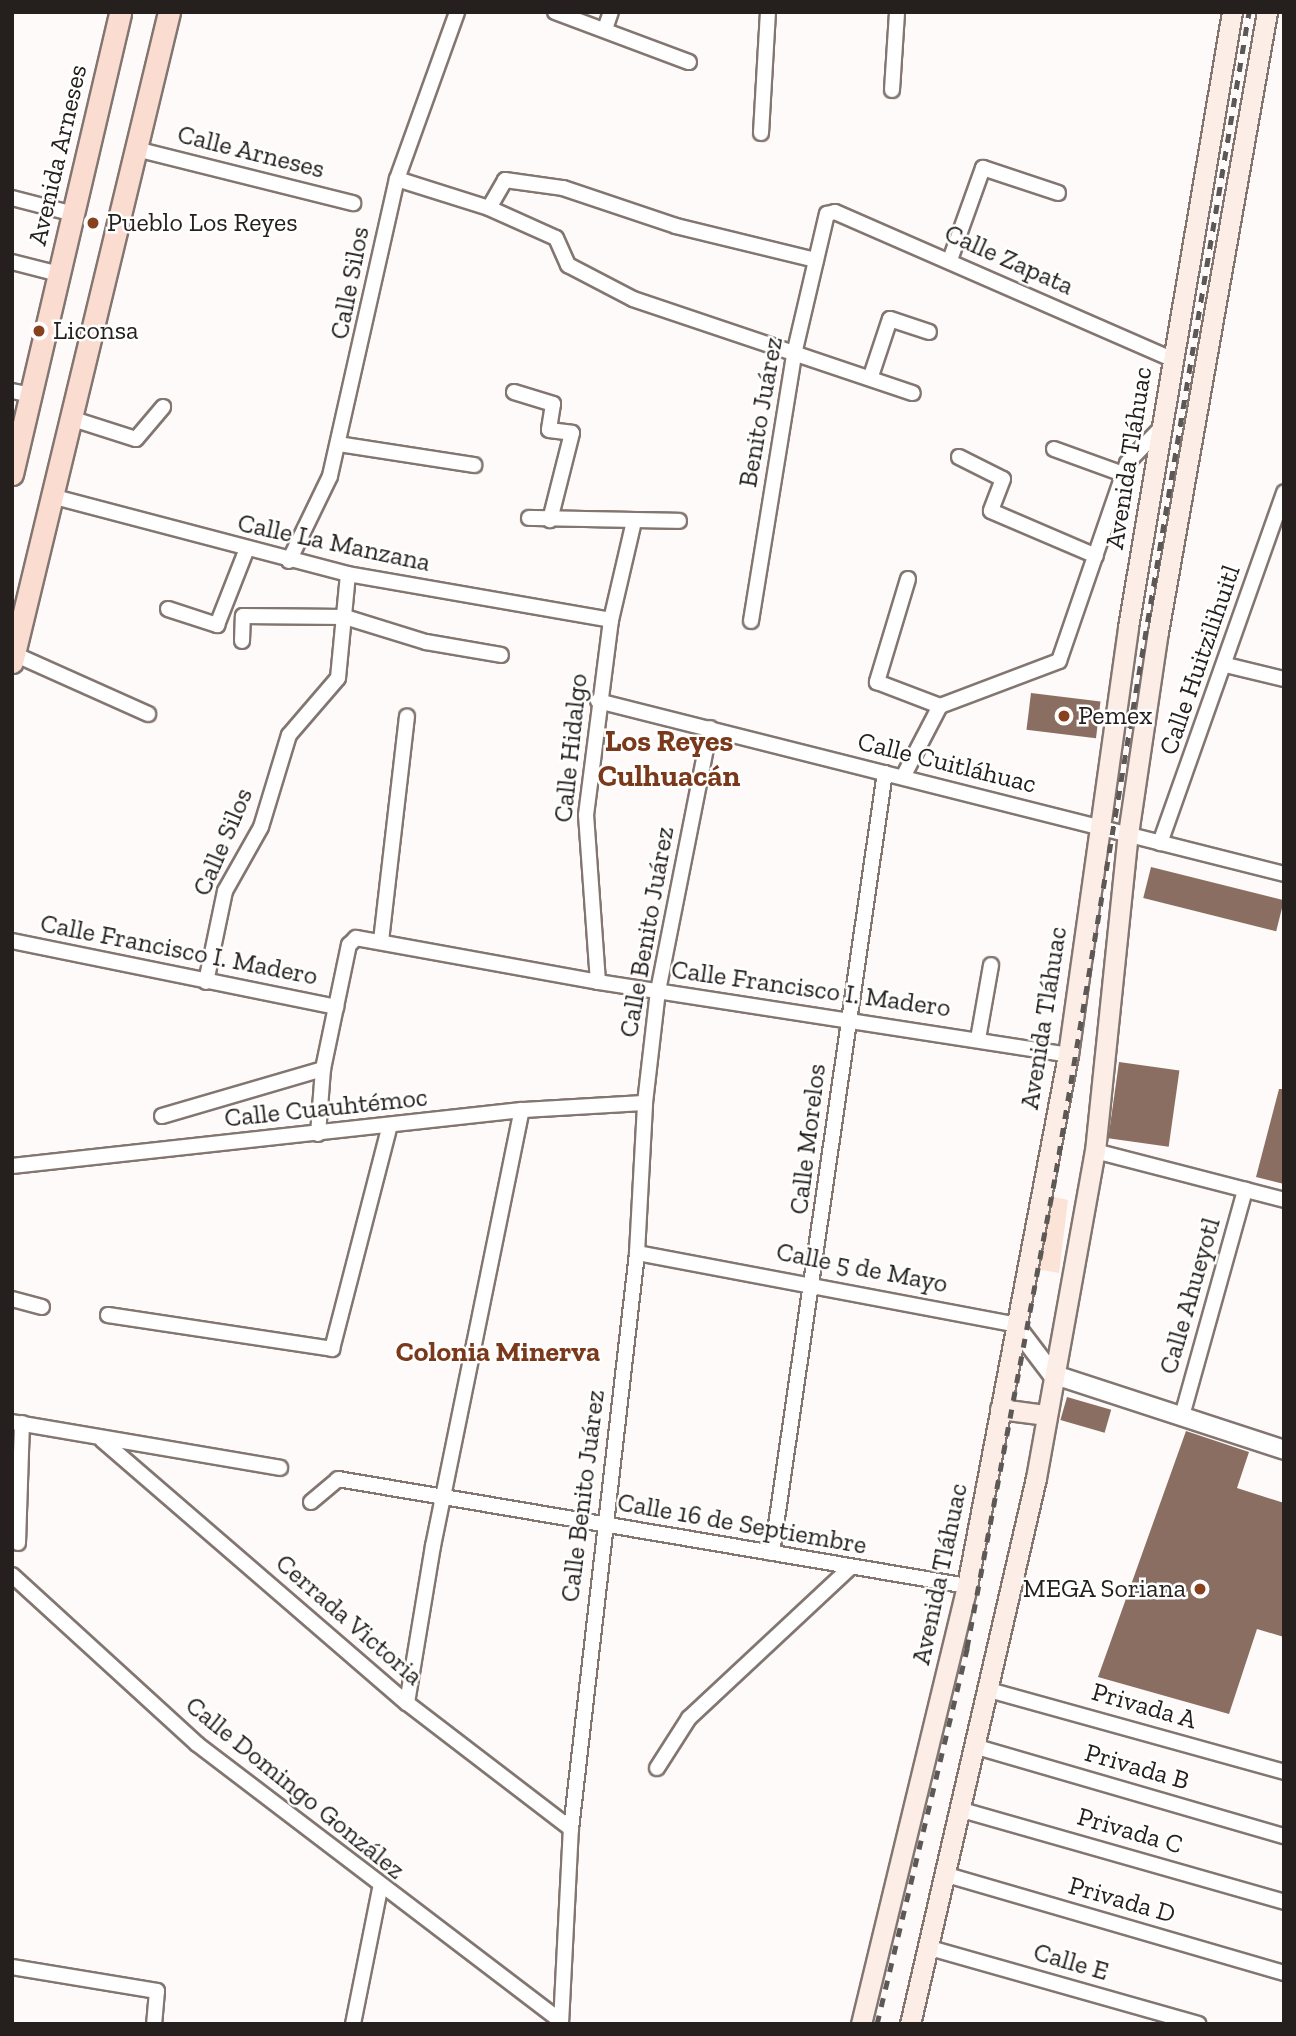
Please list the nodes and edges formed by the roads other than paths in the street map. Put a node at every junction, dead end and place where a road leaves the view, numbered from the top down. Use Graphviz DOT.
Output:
graph roads {
  1 [pos="120,12"];
  2 [pos="169,12"];
  3 [pos="457,12"];
  4 [pos="555,12"];
  5 [pos="611,12"];
  6 [pos="768,12"];
  7 [pos="897,12"];
  8 [pos="1232,12"];
  9 [pos="1267,12"];
  10 [pos="605,29"];
  11 [pos="689,62"];
  12 [pos="892,90"];
  13 [pos="761,133"];
  14 [pos="136,149"];
  15 [pos="397,179"];
  16 [pos="1058,193"];
  17 [pos="12,198"];
  18 [pos="353,203"];
  19 [pos="489,208"];
  20 [pos="74,214"];
  21 [pos="827,214"];
  22 [pos="816,260"];
  23 [pos="950,261"];
  24 [pos="12,262"];
  25 [pos="59,274"];
  26 [pos="929,332"];
  27 [pos="795,350"];
  28 [pos="1171,359"];
  29 [pos="870,376"];
  30 [pos="514,392"];
  31 [pos="21,393"];
  32 [pos="913,393"];
  33 [pos="163,407"];
  34 [pos="70,418"];
  35 [pos="1164,425"];
  36 [pos="338,444"];
  37 [pos="1054,449"];
  38 [pos="959,457"];
  39 [pos="474,465"];
  40 [pos="13,471"];
  41 [pos="1123,474"];
  42 [pos="1284,492"];
  43 [pos="51,496"];
  44 [pos="528,519"];
  45 [pos="550,520"];
  46 [pos="634,521"];
  47 [pos="679,521"];
  48 [pos="246,551"];
  49 [pos="1096,556"];
  50 [pos="289,561"];
  51 [pos="348,574"];
  52 [pos="908,579"];
  53 [pos="168,609"];
  54 [pos="345,617"];
  55 [pos="611,620"];
  56 [pos="751,621"];
  57 [pos="1128,627"];
  58 [pos="1158,632"];
  59 [pos="242,641"];
  60 [pos="501,655"];
  61 [pos="13,658"];
  62 [pos="1226,664"];
  63 [pos="1284,679"];
  64 [pos="598,701"];
  65 [pos="940,706"];
  66 [pos="148,713"];
  67 [pos="407,716"];
  68 [pos="710,728"];
  69 [pos="885,773"];
  70 [pos="903,777"];
  71 [pos="1099,827"];
  72 [pos="1128,834"];
  73 [pos="1160,843"];
  74 [pos="1284,874"];
  75 [pos="12,941"];
  76 [pos="381,941"];
  77 [pos="991,965"];
  78 [pos="206,982"];
  79 [pos="598,982"];
  80 [pos="658,991"];
  81 [pos="336,1007"];
  82 [pos="848,1017"];
  83 [pos="978,1039"];
  84 [pos="1068,1055"];
  85 [pos="323,1069"];
  86 [pos="645,1103"];
  87 [pos="522,1110"];
  88 [pos="162,1116"];
  89 [pos="390,1125"];
  90 [pos="318,1134"];
  91 [pos="1095,1151"];
  92 [pos="12,1166"];
  93 [pos="1245,1190"];
  94 [pos="1284,1200"];
  95 [pos="638,1253"];
  96 [pos="814,1285"];
  97 [pos="12,1299"];
  98 [pos="42,1307"];
  99 [pos="108,1315"];
  100 [pos="1014,1324"];
  101 [pos="1052,1374"];
  102 [pos="1000,1409"];
  103 [pos="1045,1415"];
  104 [pos="1182,1416"];
  105 [pos="17,1423"];
  106 [pos="102,1440"];
  107 [pos="1284,1450"];
  108 [pos="280,1468"];
  109 [pos="442,1497"];
  110 [pos="311,1503"];
  111 [pos="604,1525"];
  112 [pos="18,1543"];
  113 [pos="772,1553"];
  114 [pos="850,1567"];
  115 [pos="12,1575"];
  116 [pos="967,1586"];
  117 [pos="989,1689"];
  118 [pos="407,1703"];
  119 [pos="977,1747"];
  120 [pos="657,1768"];
  121 [pos="1284,1772"];
  122 [pos="962,1810"];
  123 [pos="571,1829"];
  124 [pos="1284,1836"];
  125 [pos="947,1875"];
  126 [pos="380,1889"];
  127 [pos="1284,1902"];
  128 [pos="930,1948"];
  129 [pos="12,1967"];
  130 [pos="1284,1973"];
  131 [pos="561,2023"];
  132 [pos="154,2024"];
  133 [pos="353,2024"];
  134 [pos="862,2024"];
  135 [pos="910,2024"];
  136 [pos="1198,2024"];
  1 -- 20 [label="main road, Avenida Arneses"];
  2 -- 14 [label="main road"];
  3 -- 15 [label="street, Calle Silos"];
  4 -- 10 [label="street"];
  5 -- 10 [label="street"];
  6 -- 13 [label="street"];
  7 -- 12 [label="street"];
  8 -- 28 [label="main road, Avenida Tláhuac"];
  9 -- 58 [label="main road"];
  10 -- 11 [label="street"];
  14 -- 18 [label="street, Calle Arneses"];
  14 -- 34 [label="main road"];
  15 -- 19 [label="street"];
  15 -- 36 [label="street, Calle Silos"];
  16 -- 23 [label="street"];
  17 -- 20 [label="street"];
  19 -- 22 [label="street"];
  19 -- 27 [label="street"];
  20 -- 25 [label="main road, Avenida Arneses"];
  21 -- 22 [label="street, Benito Juárez"];
  21 -- 23 [label="street, Calle Zapata"];
  22 -- 27 [label="street, Benito Juárez"];
  23 -- 28 [label="street, Calle Zapata"];
  24 -- 25 [label="street"];
  25 -- 31 [label="main road, Avenida Arneses"];
  26 -- 29 [label="street"];
  27 -- 29 [label="street"];
  27 -- 56 [label="street, Benito Juárez"];
  28 -- 35 [label="main road, Avenida Tláhuac"];
  29 -- 32 [label="street"];
  30 -- 45 [label="street"];
  31 -- 40 [label="main road, Avenida Arneses"];
  33 -- 34 [label="street"];
  34 -- 43 [label="main road"];
  35 -- 41 [label="street"];
  35 -- 57 [label="main road, Avenida Tláhuac"];
  36 -- 39 [label="street"];
  36 -- 50 [label="street, Calle Silos"];
  37 -- 41 [label="street"];
  38 -- 49 [label="street"];
  41 -- 49 [label="street"];
  42 -- 62 [label="street, Calle Huitzilihuitl"];
  43 -- 48 [label="street, Calle La Manzana"];
  43 -- 61 [label="main road"];
  44 -- 45 [label="street"];
  45 -- 46 [label="street"];
  46 -- 47 [label="street"];
  46 -- 55 [label="street, Calle Hidalgo"];
  48 -- 50 [label="street, Calle La Manzana"];
  48 -- 53 [label="street"];
  49 -- 65 [label="street"];
  50 -- 51 [label="street, Calle La Manzana"];
  51 -- 54 [label="street, Calle Silos"];
  51 -- 55 [label="street, Calle La Manzana"];
  52 -- 65 [label="street"];
  54 -- 59 [label="street"];
  54 -- 60 [label="street"];
  54 -- 78 [label="street, Calle Silos"];
  55 -- 64 [label="street, Calle Hidalgo"];
  57 -- 58 [label="main road"];
  57 -- 71 [label="main road, Avenida Tláhuac"];
  58 -- 72 [label="main road"];
  61 -- 66 [label="street"];
  62 -- 63 [label="street"];
  62 -- 73 [label="street, Calle Huitzilihuitl"];
  64 -- 68 [label="street, Calle Cuitláhuac"];
  64 -- 79 [label="street, Calle Hidalgo"];
  65 -- 70 [label="street"];
  67 -- 76 [label="street"];
  68 -- 69 [label="street, Calle Cuitláhuac"];
  68 -- 80 [label="street, Calle Benito Juárez"];
  69 -- 70 [label="street, Calle Cuitláhuac"];
  69 -- 82 [label="street, Calle Morelos"];
  70 -- 71 [label="street, Calle Cuitláhuac"];
  71 -- 72 [label="street, Calle Cuitláhuac"];
  71 -- 84 [label="main road, Avenida Tláhuac"];
  72 -- 73 [label="street, Calle Cuitláhuac"];
  72 -- 91 [label="main road"];
  73 -- 74 [label="street, Calle Cuitláhuac"];
  75 -- 78 [label="street, Calle Francisco I. Madero"];
  76 -- 79 [label="street, Calle Francisco I. Madero"];
  76 -- 81 [label="street, Calle Francisco I. Madero"];
  77 -- 83 [label="street"];
  78 -- 81 [label="street, Calle Francisco I. Madero"];
  79 -- 80 [label="street, Calle Francisco I. Madero"];
  80 -- 82 [label="street, Calle Francisco I. Madero"];
  80 -- 86 [label="street, Calle Benito Juárez"];
  81 -- 85 [label="street, Calle Francisco I. Madero"];
  82 -- 83 [label="street, Calle Francisco I. Madero"];
  82 -- 96 [label="street, Calle Morelos"];
  83 -- 84 [label="street, Calle Francisco I. Madero"];
  84 -- 100 [label="main road, Avenida Tláhuac"];
  85 -- 88 [label="street"];
  85 -- 90 [label="street, Calle Francisco I. Madero"];
  86 -- 87 [label="street, Calle Cuauhtémoc"];
  86 -- 95 [label="street, Calle Benito Juárez"];
  87 -- 89 [label="street, Calle Cuauhtémoc"];
  87 -- 109 [label="street"];
  89 -- 90 [label="street, Calle Cuauhtémoc"];
  89 -- 99 [label="street"];
  90 -- 92 [label="street, Calle Cuauhtémoc"];
  91 -- 93 [label="street"];
  91 -- 101 [label="main road"];
  93 -- 94 [label="street"];
  93 -- 104 [label="street, Calle Ahueyotl"];
  95 -- 96 [label="street, Calle 5 de Mayo"];
  95 -- 111 [label="street, Calle Benito Juárez"];
  96 -- 100 [label="street, Calle 5 de Mayo"];
  96 -- 113 [label="street, Calle Morelos"];
  97 -- 98 [label="street"];
  100 -- 101 [label="street"];
  100 -- 102 [label="main road, Avenida Tláhuac"];
  101 -- 103 [label="main road"];
  101 -- 104 [label="street"];
  102 -- 103 [label="main road"];
  102 -- 116 [label="main road, Avenida Tláhuac"];
  103 -- 117 [label="main road"];
  104 -- 107 [label="street"];
  105 -- 106 [label="street"];
  105 -- 112 [label="street"];
  106 -- 108 [label="street"];
  106 -- 118 [label="street, Cerrada Victoria"];
  109 -- 110 [label="street, Calle 16 de Septiembre"];
  109 -- 111 [label="street, Calle 16 de Septiembre"];
  109 -- 118 [label="street"];
  111 -- 113 [label="street, Calle 16 de Septiembre"];
  111 -- 123 [label="street, Calle Benito Juárez"];
  113 -- 114 [label="street, Calle 16 de Septiembre"];
  114 -- 116 [label="street, Calle 16 de Septiembre"];
  114 -- 120 [label="street"];
  115 -- 126 [label="street, Calle Domingo González"];
  116 -- 134 [label="main road, Avenida Tláhuac"];
  117 -- 119 [label="main road"];
  117 -- 121 [label="street, Privada A"];
  118 -- 123 [label="street, Cerrada Victoria"];
  119 -- 122 [label="main road"];
  119 -- 124 [label="street, Privada B"];
  122 -- 125 [label="main road"];
  122 -- 127 [label="street, Privada C"];
  123 -- 131 [label="street, Calle Benito Juárez"];
  125 -- 128 [label="main road"];
  125 -- 130 [label="street, Privada D"];
  126 -- 131 [label="street, Calle Domingo González"];
  126 -- 133 [label="street"];
  128 -- 135 [label="main road"];
  128 -- 136 [label="street, Calle E"];
  129 -- 132 [label="street"];
}
